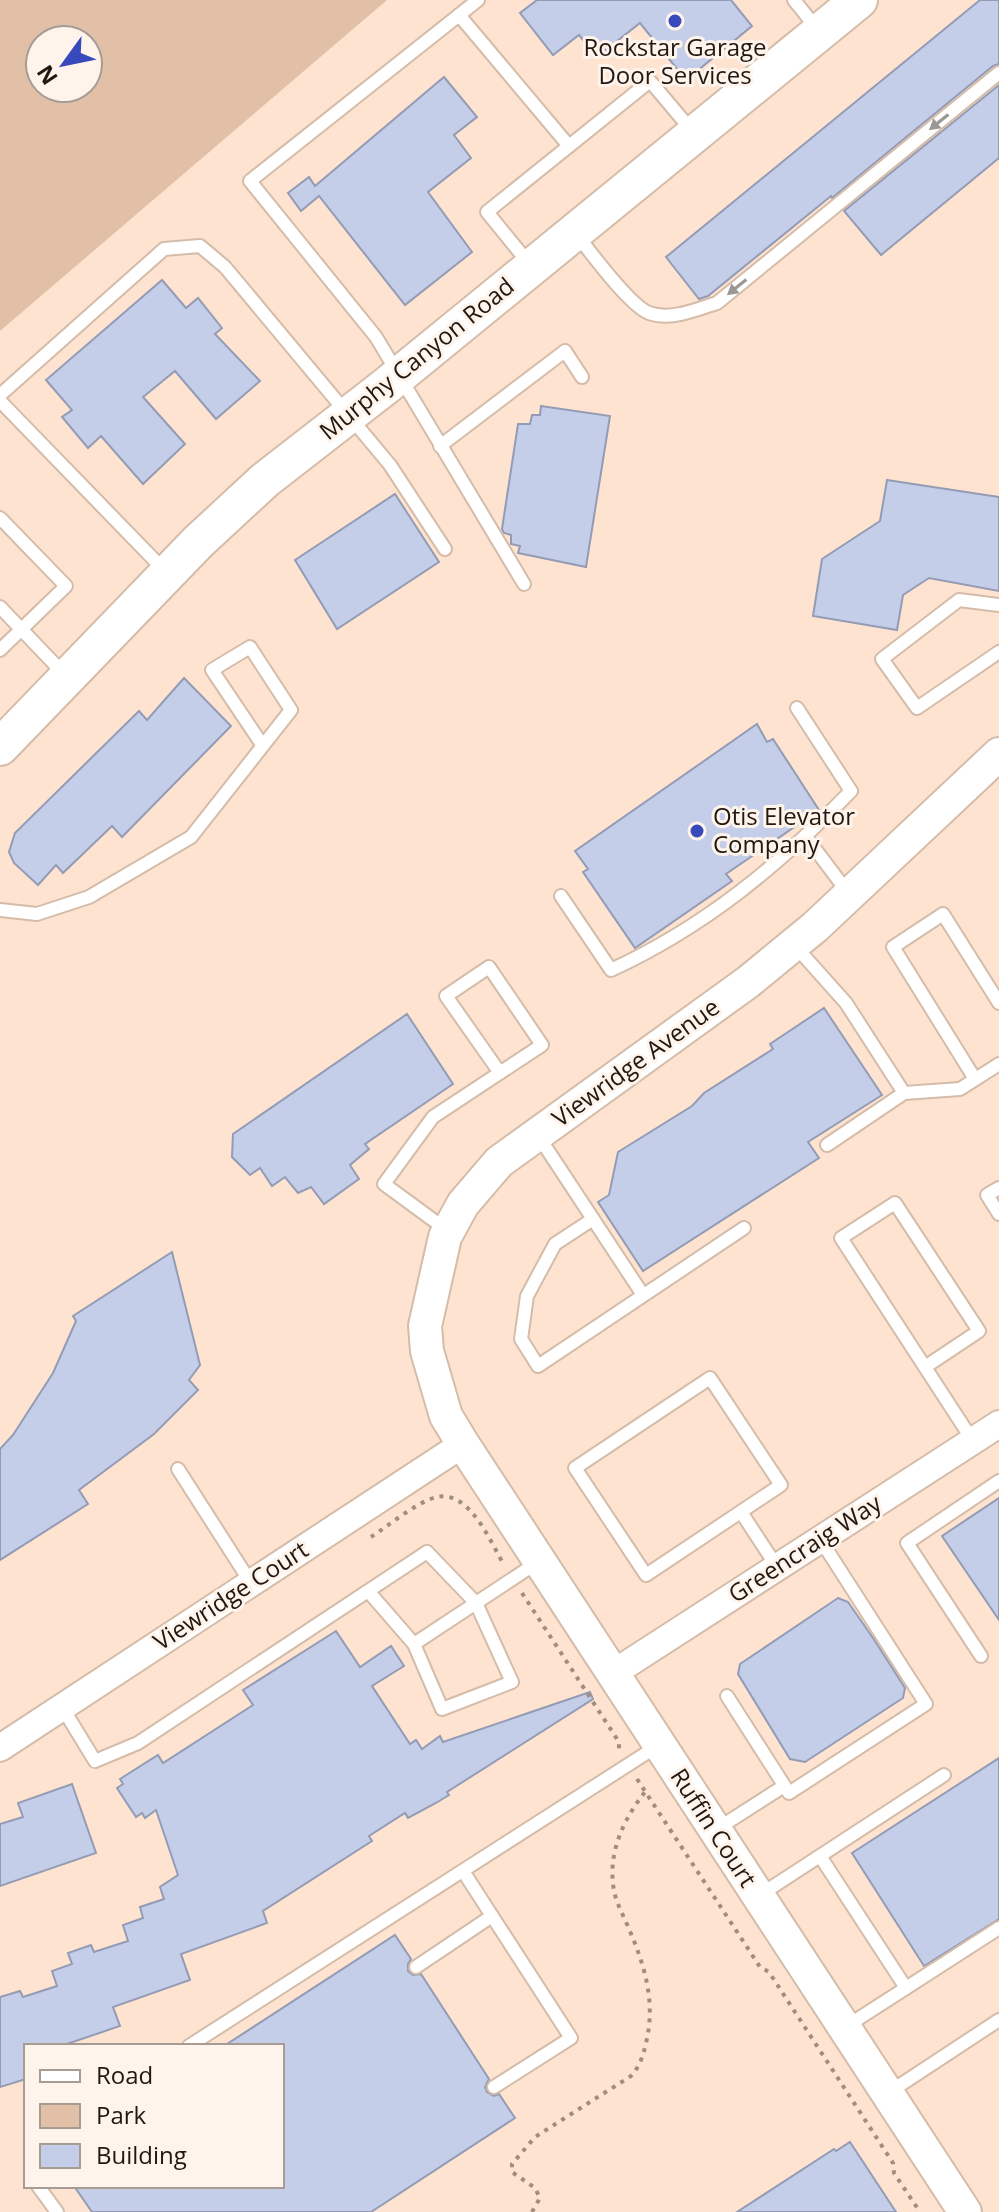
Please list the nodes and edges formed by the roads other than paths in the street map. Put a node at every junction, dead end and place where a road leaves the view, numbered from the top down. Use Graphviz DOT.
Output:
graph roads {
  1 [pos="478,0"];
  2 [pos="794,0"];
  3 [pos="853,2"];
  4 [pos="459,15"];
  5 [pos="820,32"];
  6 [pos="999,73"];
  7 [pos="695,134"];
  8 [pos="569,146"];
  9 [pos="575,233"];
  10 [pos="532,268"];
  11 [pos="398,376"];
  12 [pos="582,377"];
  13 [pos="0,395"];
  14 [pos="0,401"];
  15 [pos="348,415"];
  16 [pos="440,446"];
  17 [pos="0,518"];
  18 [pos="445,549"];
  19 [pos="168,573"];
  20 [pos="524,584"];
  21 [pos="999,605"];
  22 [pos="0,607"];
  23 [pos="21,630"];
  24 [pos="0,650"];
  25 [pos="999,652"];
  26 [pos="67,677"];
  27 [pos="797,708"];
  28 [pos="263,746"];
  29 [pos="0,747"];
  30 [pos="999,754"];
  31 [pos="806,837"];
  32 [pos="849,894"];
  33 [pos="561,896"];
  34 [pos="0,910"];
  35 [pos="794,945"];
  36 [pos="999,1003"];
  37 [pos="999,1064"];
  38 [pos="500,1073"];
  39 [pos="975,1079"];
  40 [pos="904,1093"];
  41 [pos="537,1134"];
  42 [pos="827,1145"];
  43 [pos="999,1188"];
  44 [pos="999,1214"];
  45 [pos="593,1219"];
  46 [pos="744,1228"];
  47 [pos="448,1231"];
  48 [pos="643,1295"];
  49 [pos="925,1367"];
  50 [pos="999,1424"];
  51 [pos="973,1441"];
  52 [pos="463,1444"];
  53 [pos="178,1469"];
  54 [pos="999,1481"];
  55 [pos="741,1512"];
  56 [pos="820,1539"];
  57 [pos="777,1567"];
  58 [pos="526,1570"];
  59 [pos="251,1583"];
  60 [pos="368,1591"];
  61 [pos="476,1603"];
  62 [pos="414,1644"];
  63 [pos="981,1656"];
  64 [pos="612,1674"];
  65 [pos="727,1696"];
  66 [pos="62,1707"];
  67 [pos="659,1745"];
  68 [pos="0,1748"];
  69 [pos="944,1775"];
  70 [pos="784,1786"];
  71 [pos="714,1830"];
  72 [pos="820,1856"];
  73 [pos="463,1871"];
  74 [pos="758,1897"];
  75 [pos="492,1916"];
  76 [pos="999,1928"];
  77 [pos="416,1967"];
  78 [pos="906,1988"];
  79 [pos="999,2020"];
  80 [pos="844,2028"];
  81 [pos="192,2044"];
  82 [pos="494,2087"];
  83 [pos="887,2094"];
  84 [pos="39,2188"];
  85 [pos="57,2212"];
  86 [pos="965,2212"];
  1 -- 4 [label="lane"];
  2 -- 5 [label="lane"];
  3 -- 5 [label="main road, Murphy Canyon Road"];
  4 -- 8 [label="lane"];
  4 -- 11 [label="lane"];
  5 -- 7 [label="main road, Murphy Canyon Road"];
  6 -- 9 [label="lane, one-way"];
  7 -- 8 [label="lane"];
  7 -- 9 [label="main road, Murphy Canyon Road"];
  8 -- 10 [label="lane"];
  9 -- 10 [label="main road, Murphy Canyon Road"];
  10 -- 11 [label="main road, Murphy Canyon Road"];
  11 -- 15 [label="main road, Murphy Canyon Road"];
  11 -- 16 [label="lane"];
  12 -- 16 [label="lane"];
  13 -- 15 [label="lane"];
  14 -- 19 [label="lane"];
  15 -- 18 [label="lane"];
  15 -- 19 [label="main road, Murphy Canyon Road"];
  16 -- 20 [label="lane"];
  17 -- 23 [label="lane"];
  19 -- 26 [label="main road, Murphy Canyon Road"];
  21 -- 25 [label="lane"];
  22 -- 23 [label="lane"];
  23 -- 24 [label="lane"];
  23 -- 26 [label="lane"];
  26 -- 29 [label="main road, Murphy Canyon Road"];
  27 -- 31 [label="lane"];
  28 -- 28 [label="lane"];
  28 -- 34 [label="lane"];
  30 -- 32 [label="street, Viewridge Avenue"];
  31 -- 32 [label="lane"];
  31 -- 33 [label="lane"];
  32 -- 35 [label="street, Viewridge Avenue"];
  35 -- 40 [label="lane"];
  35 -- 41 [label="street, Viewridge Avenue"];
  36 -- 39 [label="lane"];
  37 -- 39 [label="lane"];
  38 -- 38 [label="lane"];
  38 -- 47 [label="lane"];
  39 -- 40 [label="lane"];
  40 -- 42 [label="lane"];
  41 -- 45 [label="lane"];
  41 -- 47 [label="street, Viewridge Avenue"];
  43 -- 44 [label="lane"];
  45 -- 48 [label="lane"];
  45 -- 48 [label="lane"];
  46 -- 48 [label="lane"];
  47 -- 52 [label="street, Viewridge Avenue"];
  49 -- 49 [label="lane"];
  49 -- 51 [label="lane"];
  50 -- 51 [label="street, Greencraig Way"];
  51 -- 56 [label="street, Greencraig Way"];
  52 -- 58 [label="street, Ruffin Court"];
  52 -- 59 [label="street, Viewridge Court"];
  53 -- 59 [label="lane"];
  54 -- 63 [label="lane"];
  55 -- 55 [label="lane"];
  55 -- 57 [label="lane"];
  56 -- 57 [label="street, Greencraig Way"];
  56 -- 70 [label="lane"];
  57 -- 64 [label="street, Greencraig Way"];
  58 -- 61 [label="lane"];
  58 -- 64 [label="street, Ruffin Court"];
  59 -- 66 [label="street, Viewridge Court"];
  60 -- 61 [label="lane"];
  60 -- 62 [label="lane"];
  60 -- 66 [label="lane"];
  61 -- 62 [label="lane"];
  61 -- 62 [label="lane"];
  64 -- 67 [label="street, Ruffin Court"];
  65 -- 70 [label="lane"];
  66 -- 68 [label="street, Viewridge Court"];
  67 -- 71 [label="street, Ruffin Court"];
  67 -- 73 [label="lane"];
  69 -- 72 [label="lane"];
  70 -- 71 [label="lane"];
  71 -- 74 [label="street, Ruffin Court"];
  72 -- 74 [label="lane"];
  72 -- 78 [label="lane"];
  73 -- 75 [label="lane"];
  73 -- 81 [label="lane"];
  74 -- 80 [label="street, Ruffin Court"];
  75 -- 77 [label="lane"];
  75 -- 82 [label="lane"];
  76 -- 78 [label="lane"];
  78 -- 80 [label="lane"];
  79 -- 83 [label="lane"];
  80 -- 83 [label="street, Ruffin Court"];
  83 -- 86 [label="street, Ruffin Court"];
  84 -- 85 [label="lane"];
}
